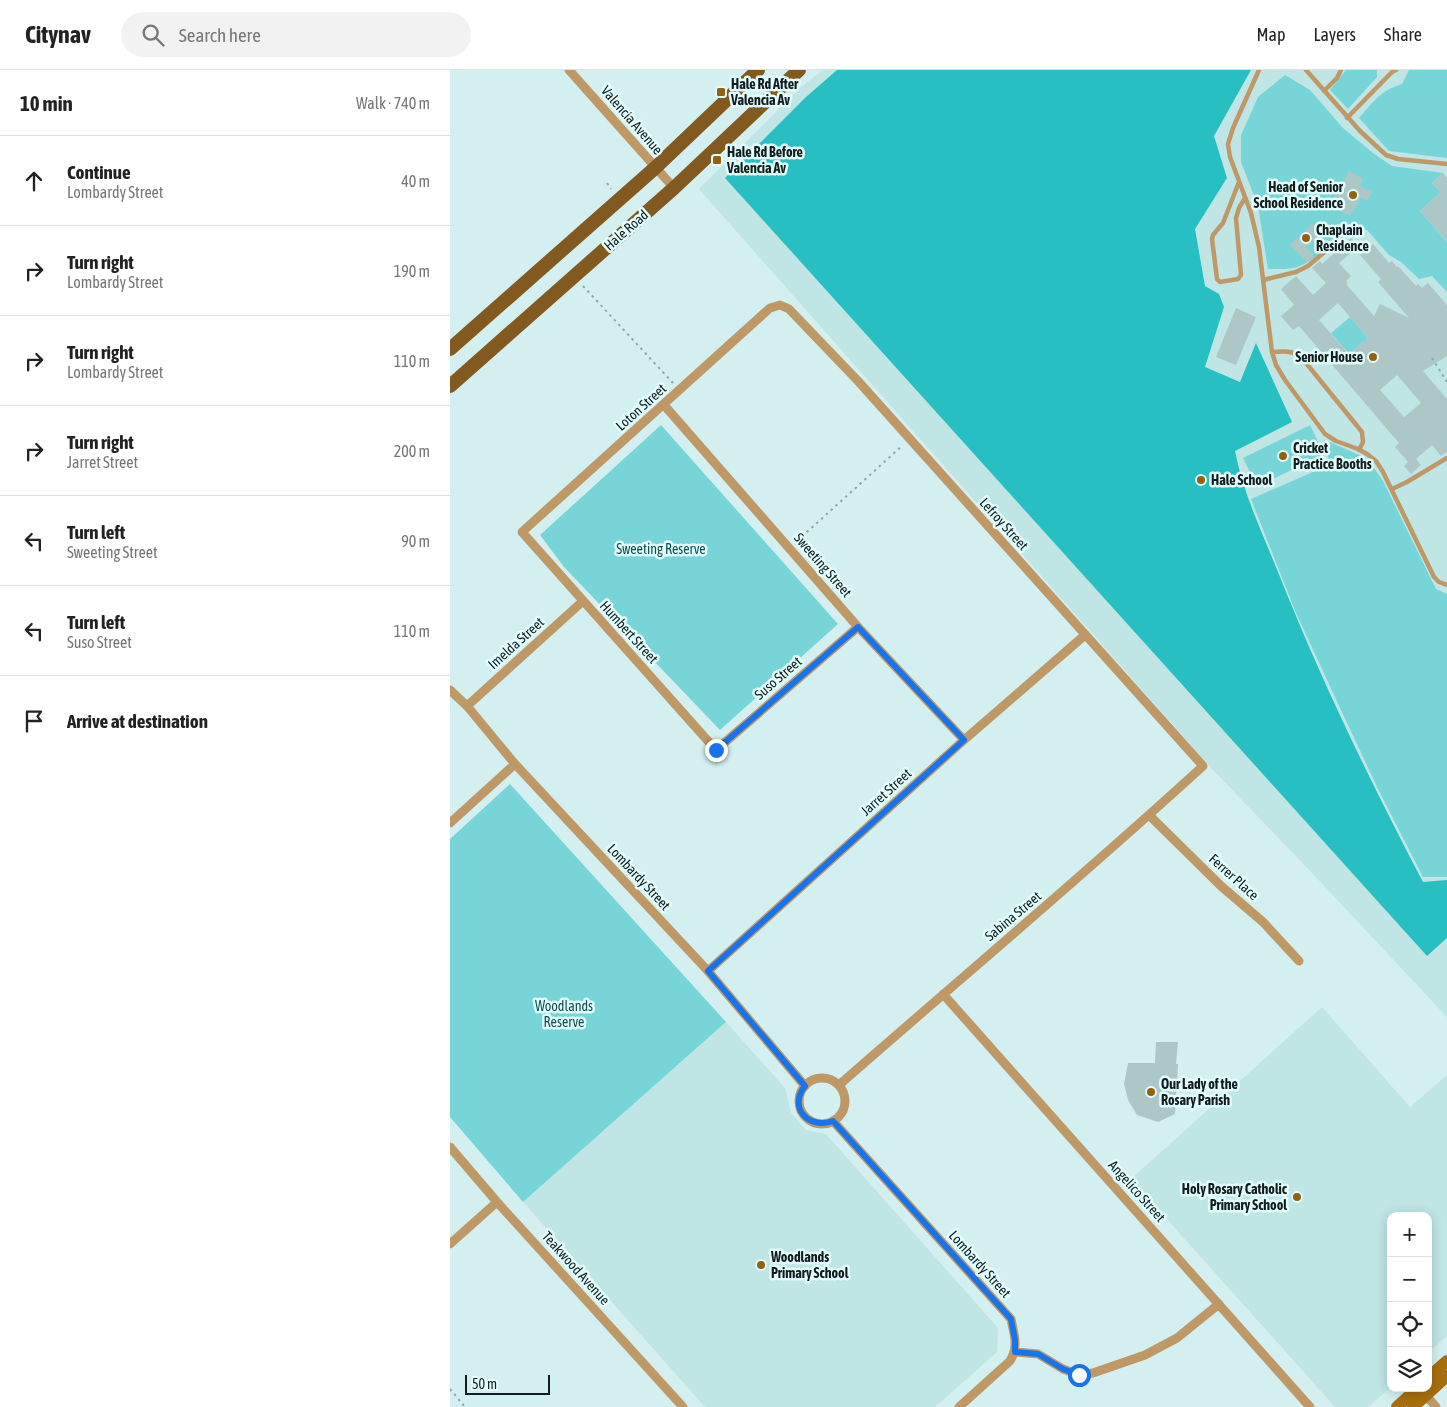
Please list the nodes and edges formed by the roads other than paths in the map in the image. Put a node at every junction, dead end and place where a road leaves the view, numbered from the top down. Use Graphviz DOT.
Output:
graph roads {
  1 [pos="569,70"];
  2 [pos="758,70"];
  3 [pos="799,70"];
  4 [pos="1259,70"];
  5 [pos="1306,70"];
  6 [pos="1341,70"];
  7 [pos="1393,71"];
  8 [pos="1324,91"];
  9 [pos="1347,118"];
  10 [pos="1447,164"];
  11 [pos="655,168"];
  12 [pos="1239,182"];
  13 [pos="674,188"];
  14 [pos="1245,198"];
  15 [pos="1342,238"];
  16 [pos="1263,280"];
  17 [pos="780,305"];
  18 [pos="450,349"];
  19 [pos="1272,352"];
  20 [pos="450,386"];
  21 [pos="664,404"];
  22 [pos="1359,450"];
  23 [pos="1447,458"];
  24 [pos="1392,489"];
  25 [pos="522,532"];
  26 [pos="1447,585"];
  27 [pos="583,601"];
  28 [pos="858,627"];
  29 [pos="1085,635"];
  30 [pos="450,690"];
  31 [pos="467,706"];
  32 [pos="964,740"];
  33 [pos="716,750"];
  34 [pos="515,764"];
  35 [pos="1203,766"];
  36 [pos="1149,815"];
  37 [pos="450,823"];
  38 [pos="1299,961"];
  39 [pos="708,971"];
  40 [pos="943,994"];
  41 [pos="839,1085"];
  42 [pos="805,1086"];
  43 [pos="833,1121"];
  44 [pos="450,1147"];
  45 [pos="497,1202"];
  46 [pos="450,1244"];
  47 [pos="1219,1304"];
  48 [pos="1015,1352"];
  49 [pos="1447,1361"];
  50 [pos="1432,1374"];
  51 [pos="1447,1376"];
  52 [pos="1418,1398"];
  53 [pos="683,1407"];
  54 [pos="959,1407"];
  55 [pos="1310,1407"];
  56 [pos="1397,1407"];
  57 [pos="1436,1407"];
  1 -- 11 [label="street, Valencia Avenue"];
  2 -- 11 [label="main road, Hale Road"];
  3 -- 13 [label="main road, Hale Road"];
  4 -- 12 [label="lane"];
  5 -- 8 [label="lane"];
  6 -- 8 [label="lane"];
  7 -- 9 [label="lane"];
  8 -- 9 [label="lane"];
  9 -- 10 [label="lane"];
  11 -- 13 [label="street, Valencia Avenue"];
  11 -- 18 [label="main road, Hale Road"];
  12 -- 14 [label="lane"];
  12 -- 14 [label="lane"];
  13 -- 20 [label="main road, Hale Road"];
  14 -- 16 [label="lane"];
  15 -- 16 [label="lane"];
  16 -- 19 [label="lane"];
  17 -- 21 [label="street, Loton Street"];
  17 -- 29 [label="street, Lefroy Street"];
  19 -- 22 [label="lane"];
  19 -- 22 [label="lane"];
  21 -- 25 [label="street, Loton Street"];
  21 -- 28 [label="street, Sweeting Street"];
  22 -- 24 [label="lane"];
  23 -- 24 [label="lane"];
  24 -- 26 [label="lane"];
  25 -- 27 [label="street, Humbert Street"];
  27 -- 31 [label="street, Imelda Street"];
  27 -- 33 [label="street, Humbert Street"];
  28 -- 32 [label="street, Sweeting Street"];
  28 -- 33 [label="street, Suso Street"];
  29 -- 32 [label="street, Jarret Street"];
  29 -- 35 [label="street, Lefroy Street"];
  30 -- 31 [label="street, Lombardy Street"];
  31 -- 34 [label="street, Lombardy Street"];
  32 -- 39 [label="street, Jarret Street"];
  34 -- 37 [label="street"];
  34 -- 39 [label="street, Lombardy Street"];
  35 -- 36 [label="street, Sabina Street"];
  36 -- 38 [label="street, Ferrer Place"];
  36 -- 40 [label="street, Sabina Street"];
  39 -- 42 [label="street, Lombardy Street"];
  40 -- 41 [label="street, Sabina Street"];
  40 -- 47 [label="street, Angelico Street"];
  41 -- 42 [label="street"];
  41 -- 43 [label="street"];
  42 -- 43 [label="street"];
  43 -- 48 [label="street, Lombardy Street"];
  44 -- 45 [label="street, Teakwood Avenue"];
  45 -- 46 [label="street"];
  45 -- 53 [label="street, Teakwood Avenue"];
  47 -- 48 [label="street"];
  47 -- 55 [label="street, Angelico Street"];
  48 -- 54 [label="street"];
  49 -- 50 [label="main road"];
  51 -- 52 [label="main road"];
  52 -- 56 [label="main road"];
  52 -- 57 [label="street"];
}
